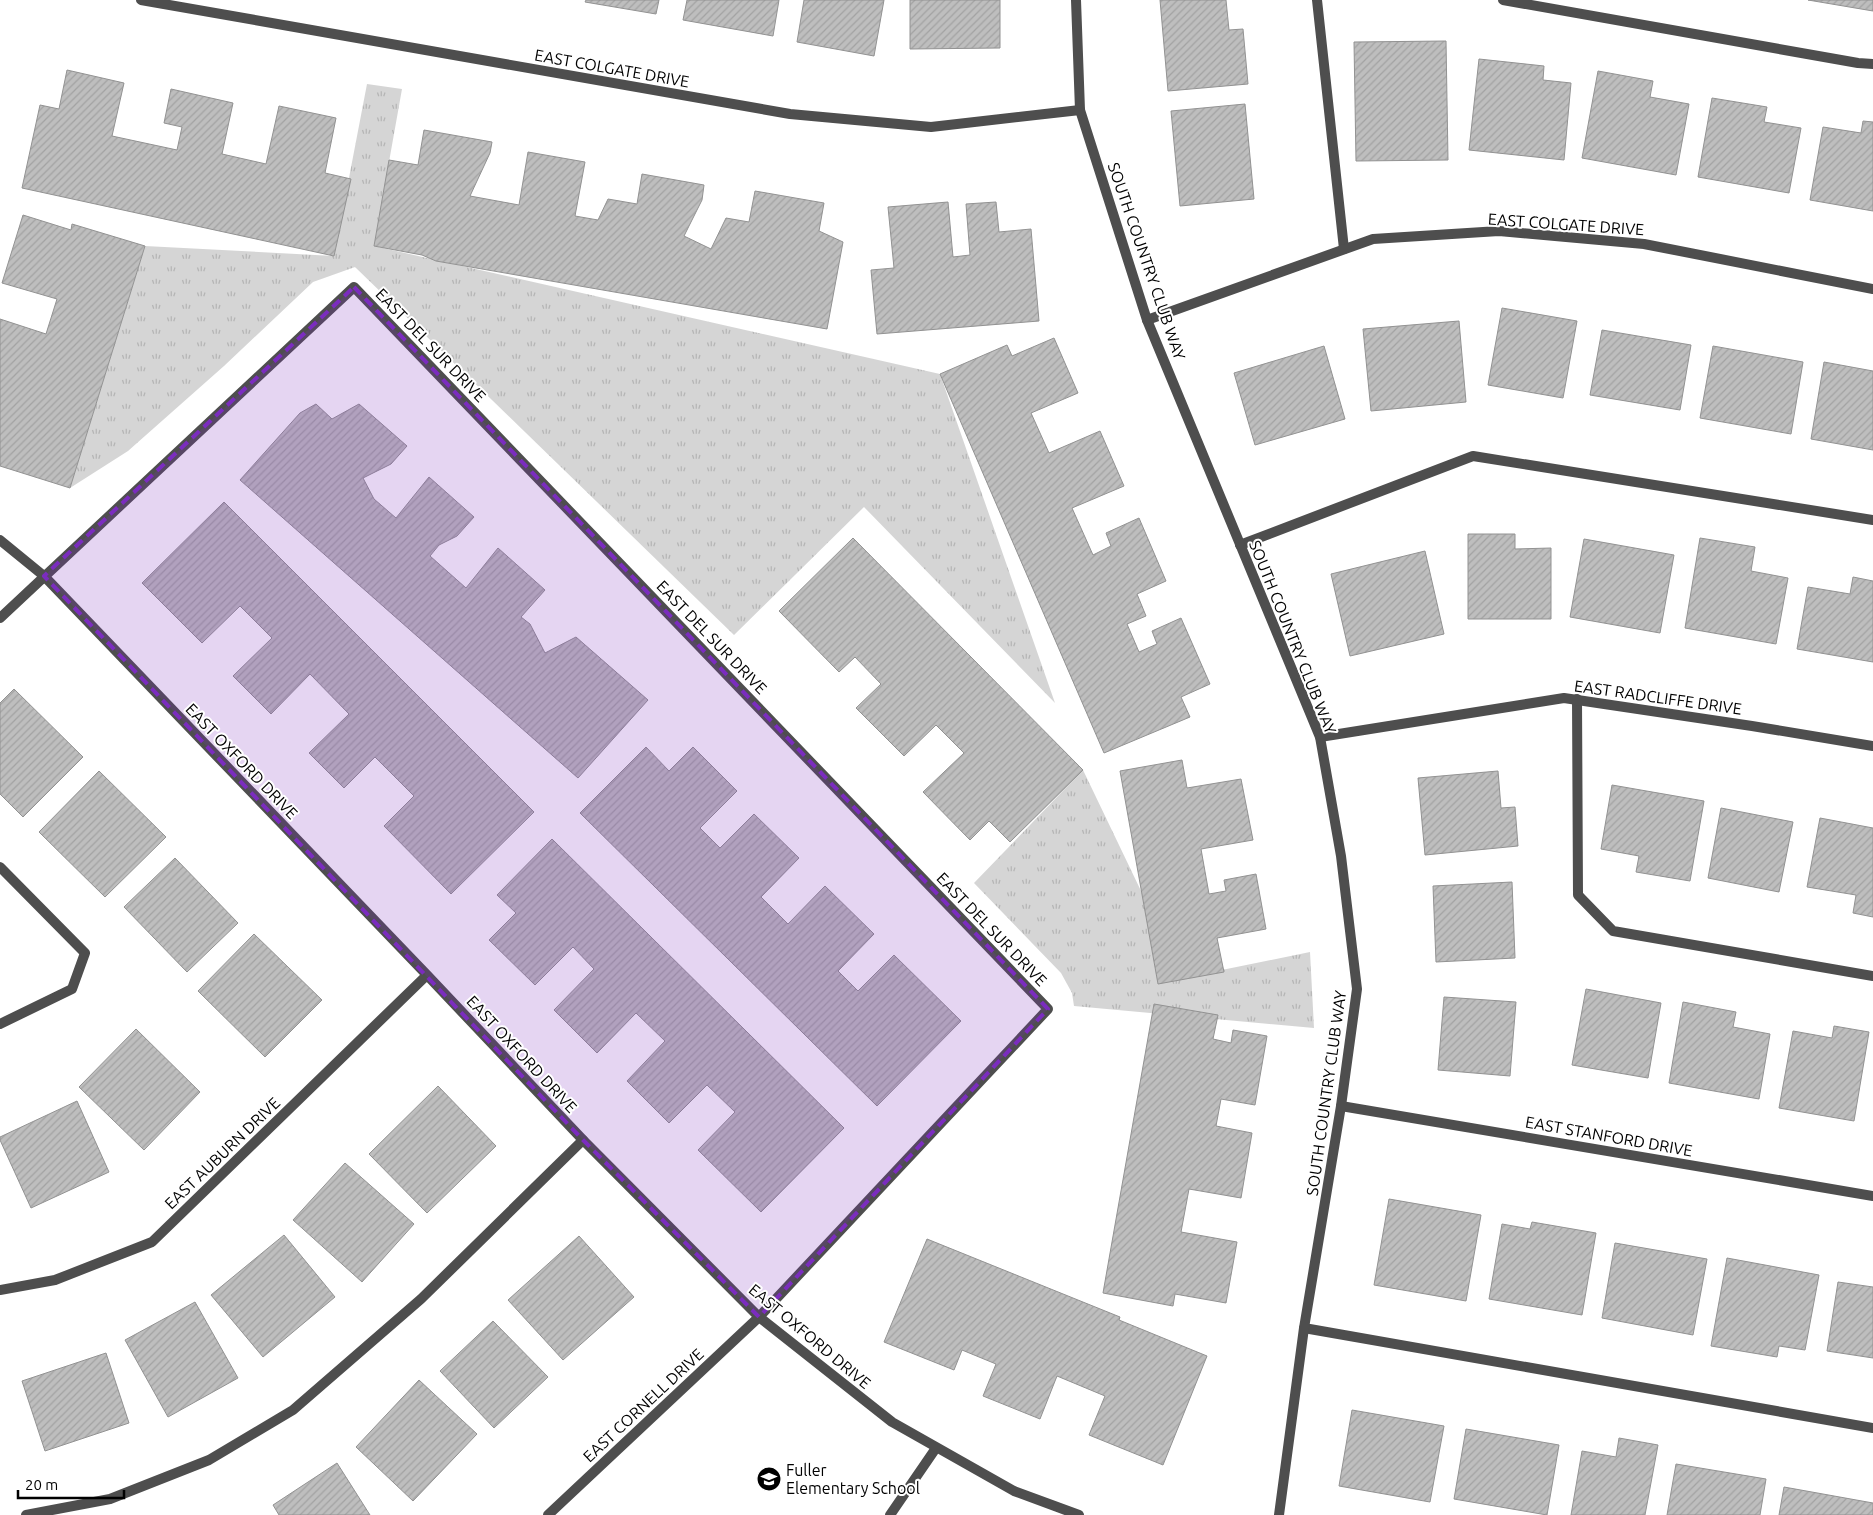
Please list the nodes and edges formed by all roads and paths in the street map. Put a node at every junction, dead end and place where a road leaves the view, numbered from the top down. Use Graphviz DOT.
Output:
graph roads {
  1 [pos="141,0"];
  2 [pos="1076,0"];
  3 [pos="1317,0"];
  4 [pos="1503,0"];
  5 [pos="1873,64"];
  6 [pos="1080,110"];
  7 [pos="1344,249"];
  8 [pos="1873,289"];
  9 [pos="1147,320"];
  10 [pos="1873,520"];
  11 [pos="0,540"];
  12 [pos="1240,545"];
  13 [pos="44,576"];
  14 [pos="0,618"];
  15 [pos="1577,699"];
  16 [pos="1320,737"];
  17 [pos="1873,746"];
  18 [pos="0,867"];
  19 [pos="427,975"];
  20 [pos="1873,976"];
  21 [pos="0,1024"];
  22 [pos="1341,1106"];
  23 [pos="583,1140"];
  24 [pos="1873,1196"];
  25 [pos="0,1290"];
  26 [pos="759,1318"];
  27 [pos="1304,1328"];
  28 [pos="1873,1428"];
  29 [pos="936,1448"];
  30 [pos="26,1515"];
  31 [pos="548,1515"];
  32 [pos="890,1515"];
  33 [pos="1079,1515"];
  34 [pos="1279,1515"];
  1 -- 6 [label="street, EAST COLGATE DRIVE"];
  2 -- 6 [label="street, SOUTH COUNTRY CLUB WAY"];
  3 -- 7 [label="street"];
  4 -- 5 [label="street"];
  6 -- 9 [label="street, SOUTH COUNTRY CLUB WAY"];
  7 -- 8 [label="street, EAST COLGATE DRIVE"];
  7 -- 9 [label="street, EAST COLGATE DRIVE"];
  9 -- 12 [label="street, SOUTH COUNTRY CLUB WAY"];
  10 -- 12 [label="street"];
  11 -- 13 [label="street, EAST OXFORD DRIVE"];
  12 -- 16 [label="street, SOUTH COUNTRY CLUB WAY"];
  13 -- 14 [label="street"];
  13 -- 19 [label="street, EAST OXFORD DRIVE"];
  13 -- 26 [label="street, EAST DEL SUR DRIVE"];
  15 -- 16 [label="street, EAST RADCLIFFE DRIVE"];
  15 -- 17 [label="street, EAST RADCLIFFE DRIVE"];
  15 -- 20 [label="street"];
  16 -- 22 [label="street, SOUTH COUNTRY CLUB WAY"];
  18 -- 21 [label="street"];
  19 -- 23 [label="street, EAST OXFORD DRIVE"];
  19 -- 25 [label="street, EAST AUBURN DRIVE"];
  22 -- 24 [label="street, EAST STANFORD DRIVE"];
  22 -- 27 [label="street, SOUTH COUNTRY CLUB WAY"];
  23 -- 26 [label="street, EAST OXFORD DRIVE"];
  23 -- 30 [label="street"];
  26 -- 29 [label="street, EAST OXFORD DRIVE"];
  26 -- 31 [label="street, EAST CORNELL DRIVE"];
  27 -- 28 [label="street"];
  27 -- 34 [label="street, SOUTH COUNTRY CLUB WAY"];
  29 -- 32 [label="street"];
  29 -- 33 [label="street, EAST OXFORD DRIVE"];
}
